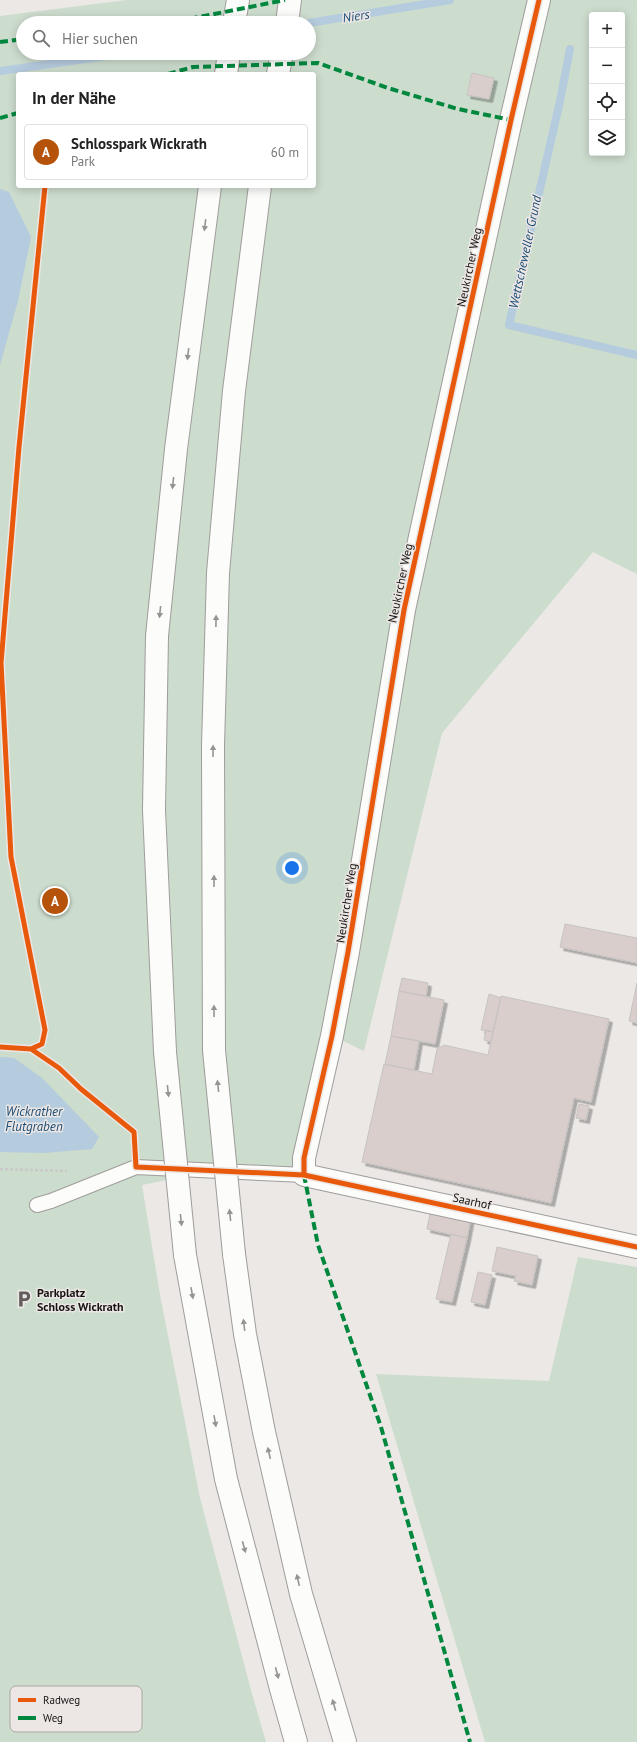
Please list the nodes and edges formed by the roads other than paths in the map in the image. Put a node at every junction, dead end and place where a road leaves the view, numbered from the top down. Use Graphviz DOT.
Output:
graph roads {
  1 [pos="238,0"];
  2 [pos="290,0"];
  3 [pos="539,0"];
  4 [pos="235,16"];
  5 [pos="288,16"];
  6 [pos="229,60"];
  7 [pos="281,60"];
  8 [pos="226,72"];
  9 [pos="278,72"];
  10 [pos="210,188"];
  11 [pos="260,188"];
  12 [pos="304,1175"];
  13 [pos="36,1205"];
  14 [pos="637,1247"];
  15 [pos="296,1742"];
  16 [pos="345,1742"];
  1 -- 4 [label="main road"];
  2 -- 5 [label="main road"];
  3 -- 12 [label="main road, Neukircher Weg"];
  6 -- 8 [label="main road"];
  7 -- 9 [label="main road"];
  10 -- 15 [label="main road, one-way, bridge"];
  16 -- 11 [label="main road, one-way, bridge"];
  12 -- 13 [label="lane"];
  12 -- 14 [label="main road, Saarhof"];
}
